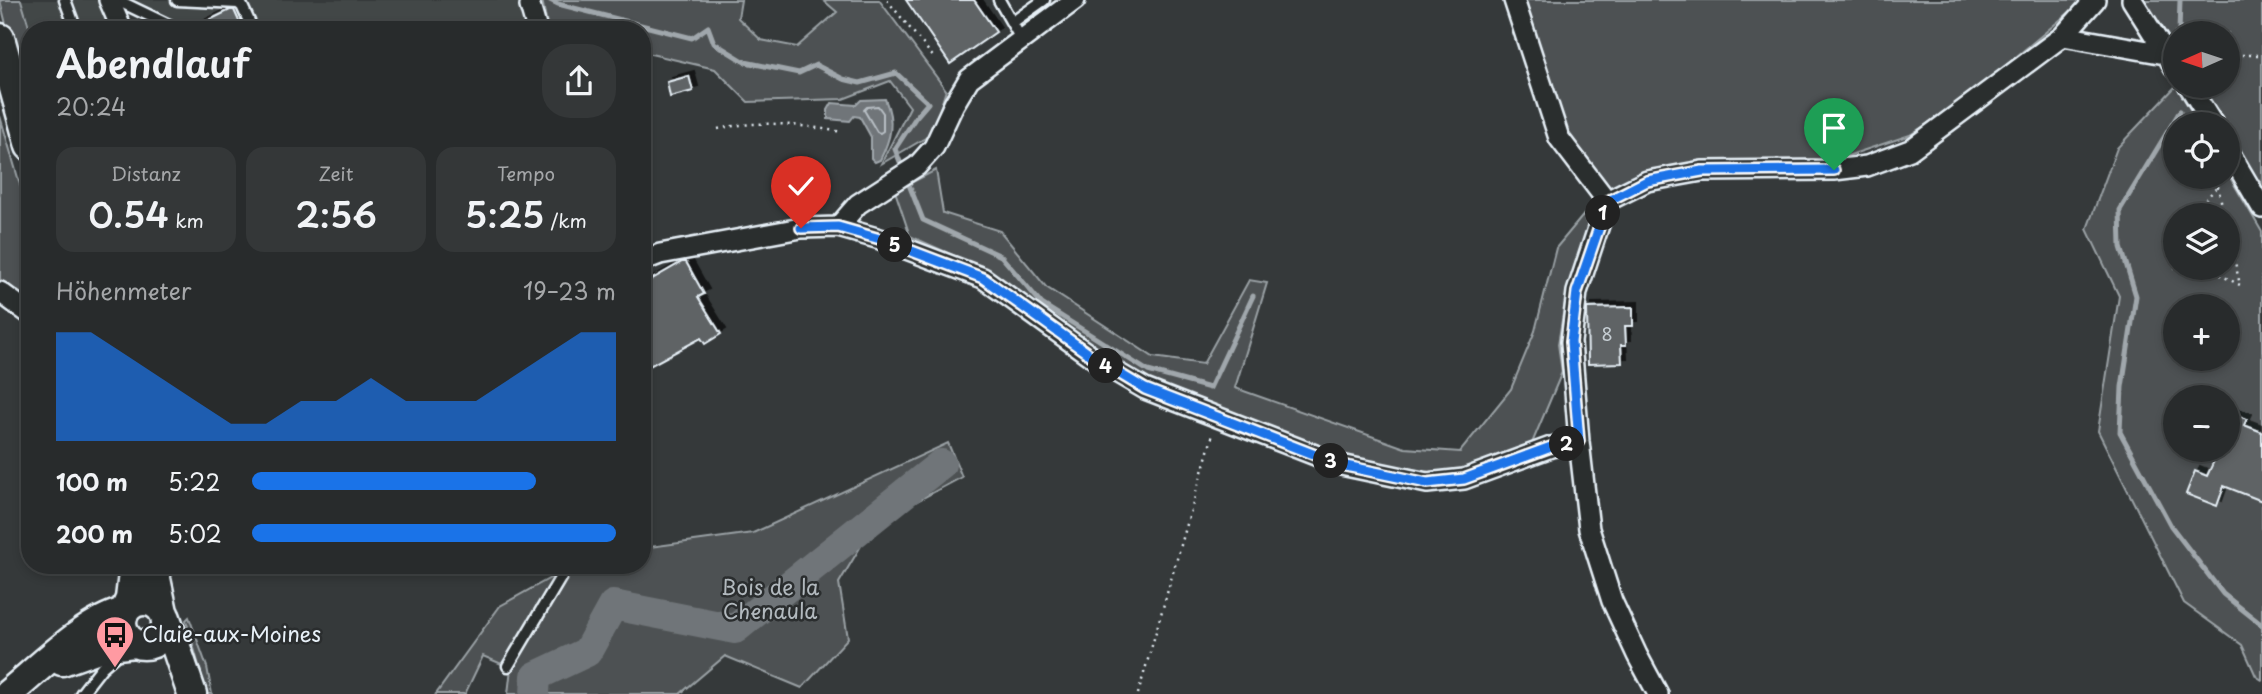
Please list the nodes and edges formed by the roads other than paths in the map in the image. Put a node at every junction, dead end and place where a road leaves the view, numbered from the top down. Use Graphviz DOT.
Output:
graph roads {
  1 [pos="65,0"];
  2 [pos="177,0"];
  3 [pos="999,0"];
  4 [pos="1044,0"];
  5 [pos="1075,0"];
  6 [pos="1514,0"];
  7 [pos="2095,0"];
  8 [pos="2132,0"];
  9 [pos="116,2"];
  10 [pos="530,6"];
  11 [pos="73,21"];
  12 [pos="120,21"];
  13 [pos="159,21"];
  14 [pos="249,21"];
  15 [pos="534,21"];
  16 [pos="1017,31"];
  17 [pos="2063,36"];
  18 [pos="0,38"];
  19 [pos="2163,50"];
  20 [pos="2163,59"];
  21 [pos="21,114"];
  22 [pos="2240,170"];
  23 [pos="1608,201"];
  24 [pos="2262,208"];
  25 [pos="838,227"];
  26 [pos="651,258"];
  27 [pos="0,292"];
  28 [pos="21,307"];
  29 [pos="1579,441"];
  30 [pos="133,574"];
  31 [pos="155,574"];
  32 [pos="563,574"];
  33 [pos="125,610"];
  34 [pos="166,613"];
  35 [pos="139,644"];
  36 [pos="508,666"];
  37 [pos="19,690"];
  38 [pos="81,694"];
  39 [pos="176,694"];
  40 [pos="192,694"];
  41 [pos="1658,694"];
  1 -- 11 [label="lane"];
  2 -- 14 [label="lane"];
  3 -- 16 [label="lane"];
  4 -- 16 [label="lane"];
  5 -- 16 [label="street"];
  6 -- 23 [label="street"];
  7 -- 17 [label="street"];
  8 -- 19 [label="street"];
  9 -- 12 [label="street"];
  9 -- 13 [label="lane"];
  10 -- 15 [label="street"];
  16 -- 25 [label="street"];
  17 -- 20 [label="street"];
  17 -- 23 [label="street"];
  18 -- 21 [label="main road"];
  22 -- 24 [label="street"];
  23 -- 29 [label="street"];
  25 -- 26 [label="street"];
  25 -- 29 [label="street"];
  27 -- 28 [label="street"];
  29 -- 41 [label="street"];
  30 -- 33 [label="main road"];
  31 -- 34 [label="main road"];
  32 -- 36 [label="lane"];
  33 -- 34 [label="main road"];
  33 -- 35 [label="main road"];
  33 -- 37 [label="main road"];
  34 -- 35 [label="main road"];
  34 -- 40 [label="main road"];
  35 -- 37 [label="main road"];
  35 -- 38 [label="lane"];
  35 -- 39 [label="main road"];
}
